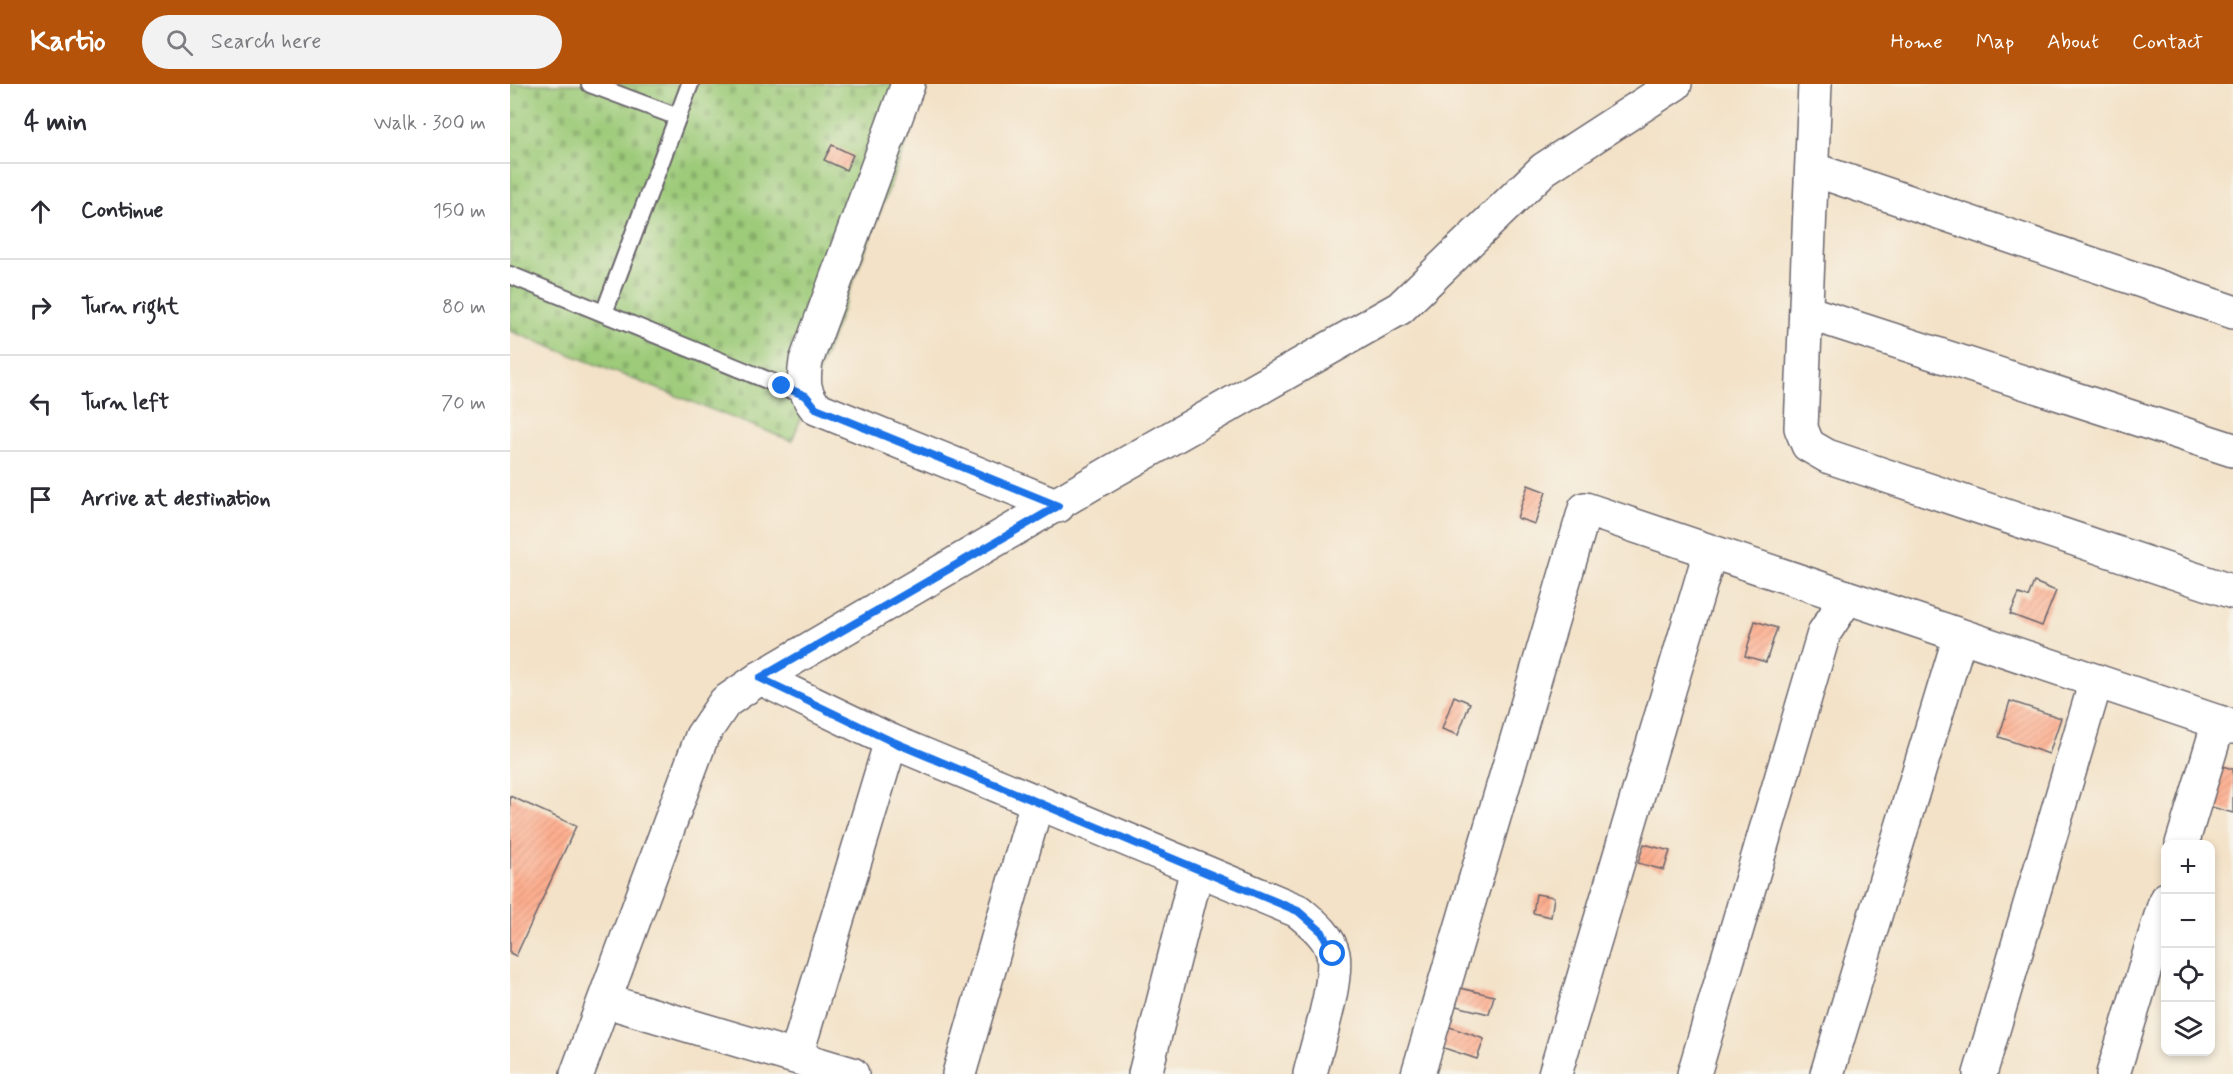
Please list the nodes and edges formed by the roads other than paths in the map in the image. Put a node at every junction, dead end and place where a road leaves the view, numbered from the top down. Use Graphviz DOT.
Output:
graph roads {
  1 [pos="590,84"];
  2 [pos="690,84"];
  3 [pos="908,84"];
  4 [pos="1675,84"];
  5 [pos="1815,84"];
  6 [pos="678,117"];
  7 [pos="1812,169"];
  8 [pos="510,275"];
  9 [pos="1806,312"];
  10 [pos="2233,312"];
  11 [pos="604,313"];
  12 [pos="806,396"];
  13 [pos="2233,450"];
  14 [pos="1058,506"];
  15 [pos="1710,552"];
  16 [pos="2233,592"];
  17 [pos="1847,598"];
  18 [pos="1960,636"];
  19 [pos="760,678"];
  20 [pos="2096,681"];
  21 [pos="2226,725"];
  22 [pos="891,741"];
  23 [pos="1037,802"];
  24 [pos="2183,840"];
  25 [pos="1197,869"];
  26 [pos="2161,916"];
  27 [pos="606,1001"];
  28 [pos="796,1056"];
  29 [pos="577,1074"];
  30 [pos="852,1074"];
  31 [pos="959,1074"];
  32 [pos="1145,1074"];
  33 [pos="1310,1074"];
  34 [pos="1418,1074"];
  35 [pos="1555,1074"];
  36 [pos="1694,1074"];
  37 [pos="1827,1074"];
  38 [pos="1980,1074"];
  39 [pos="2113,1074"];
  1 -- 6 [label="lane"];
  2 -- 6 [label="lane"];
  3 -- 12 [label="street"];
  4 -- 14 [label="street"];
  5 -- 7 [label="street"];
  6 -- 11 [label="lane"];
  7 -- 9 [label="street"];
  7 -- 10 [label="street"];
  8 -- 11 [label="lane"];
  9 -- 13 [label="street"];
  9 -- 16 [label="street"];
  11 -- 12 [label="lane"];
  12 -- 14 [label="street"];
  14 -- 19 [label="street"];
  15 -- 17 [label="street"];
  15 -- 34 [label="street"];
  15 -- 35 [label="street"];
  17 -- 18 [label="street"];
  17 -- 36 [label="street"];
  18 -- 20 [label="street"];
  18 -- 37 [label="street"];
  19 -- 22 [label="street"];
  19 -- 27 [label="street"];
  20 -- 21 [label="street"];
  20 -- 38 [label="street"];
  21 -- 24 [label="street"];
  22 -- 23 [label="street"];
  22 -- 28 [label="street"];
  23 -- 25 [label="street"];
  23 -- 31 [label="street"];
  25 -- 32 [label="street"];
  25 -- 33 [label="street"];
  26 -- 39 [label="street"];
  27 -- 28 [label="street"];
  27 -- 29 [label="street"];
  28 -- 30 [label="street"];
}
